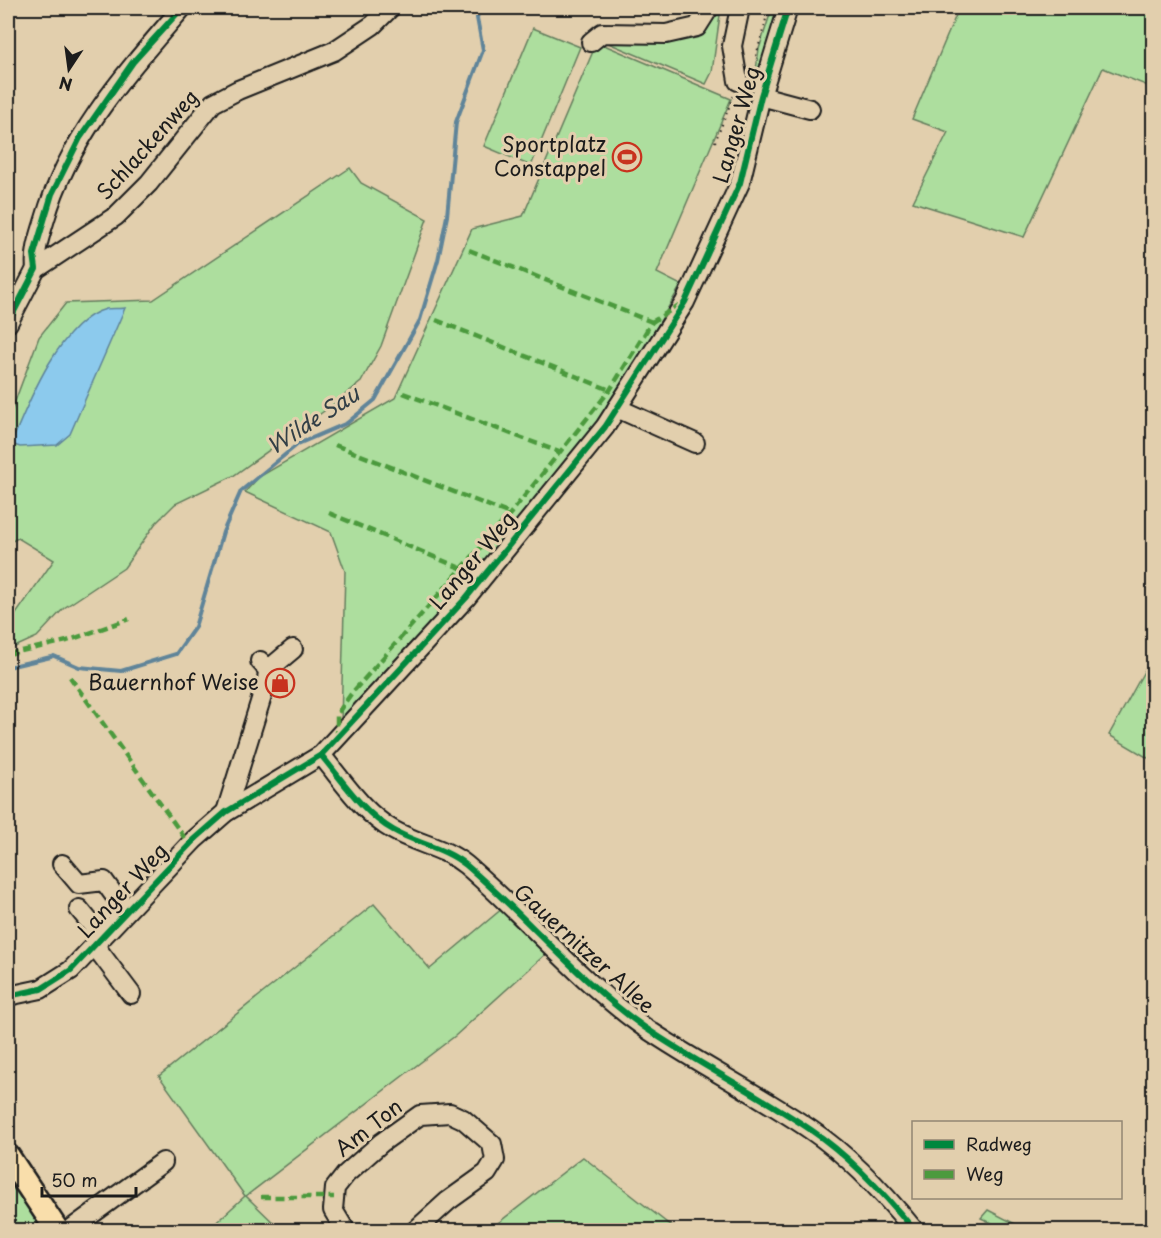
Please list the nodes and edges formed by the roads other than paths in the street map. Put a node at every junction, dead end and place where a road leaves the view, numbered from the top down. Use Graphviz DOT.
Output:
graph roads {
  1 [pos="182,8"];
  2 [pos="390,8"];
  3 [pos="710,8"];
  4 [pos="740,8"];
  5 [pos="788,8"];
  6 [pos="591,42"];
  7 [pos="738,81"];
  8 [pos="761,96"];
  9 [pos="810,109"];
  10 [pos="36,269"];
  11 [pos="8,323"];
  12 [pos="617,408"];
  13 [pos="695,443"];
  14 [pos="293,649"];
  15 [pos="321,755"];
  16 [pos="226,813"];
  17 [pos="62,864"];
  18 [pos="79,909"];
  19 [pos="125,910"];
  20 [pos="99,942"];
  21 [pos="132,994"];
  22 [pos="8,996"];
  23 [pos="8,1156"];
  24 [pos="163,1162"];
  25 [pos="57,1230"];
  26 [pos="70,1230"];
  27 [pos="345,1230"];
  28 [pos="416,1230"];
  29 [pos="914,1230"];
  1 -- 10 [label="street"];
  2 -- 10 [label="street, Schlackenweg"];
  3 -- 6 [label="street"];
  4 -- 7 [label="street"];
  5 -- 8 [label="street, Langer Weg"];
  8 -- 9 [label="street"];
  8 -- 12 [label="street, Langer Weg"];
  10 -- 11 [label="street"];
  12 -- 13 [label="street"];
  12 -- 15 [label="street, Langer Weg"];
  14 -- 16 [label="street"];
  15 -- 16 [label="street, Langer Weg"];
  15 -- 29 [label="street, Gauernitzer Allee"];
  16 -- 19 [label="street, Langer Weg"];
  17 -- 19 [label="street"];
  18 -- 20 [label="street"];
  19 -- 20 [label="street, Langer Weg"];
  20 -- 21 [label="street"];
  20 -- 22 [label="street, Langer Weg"];
  23 -- 25 [label="main road"];
  24 -- 26 [label="street"];
  27 -- 28 [label="street, Am Ton"];
}
